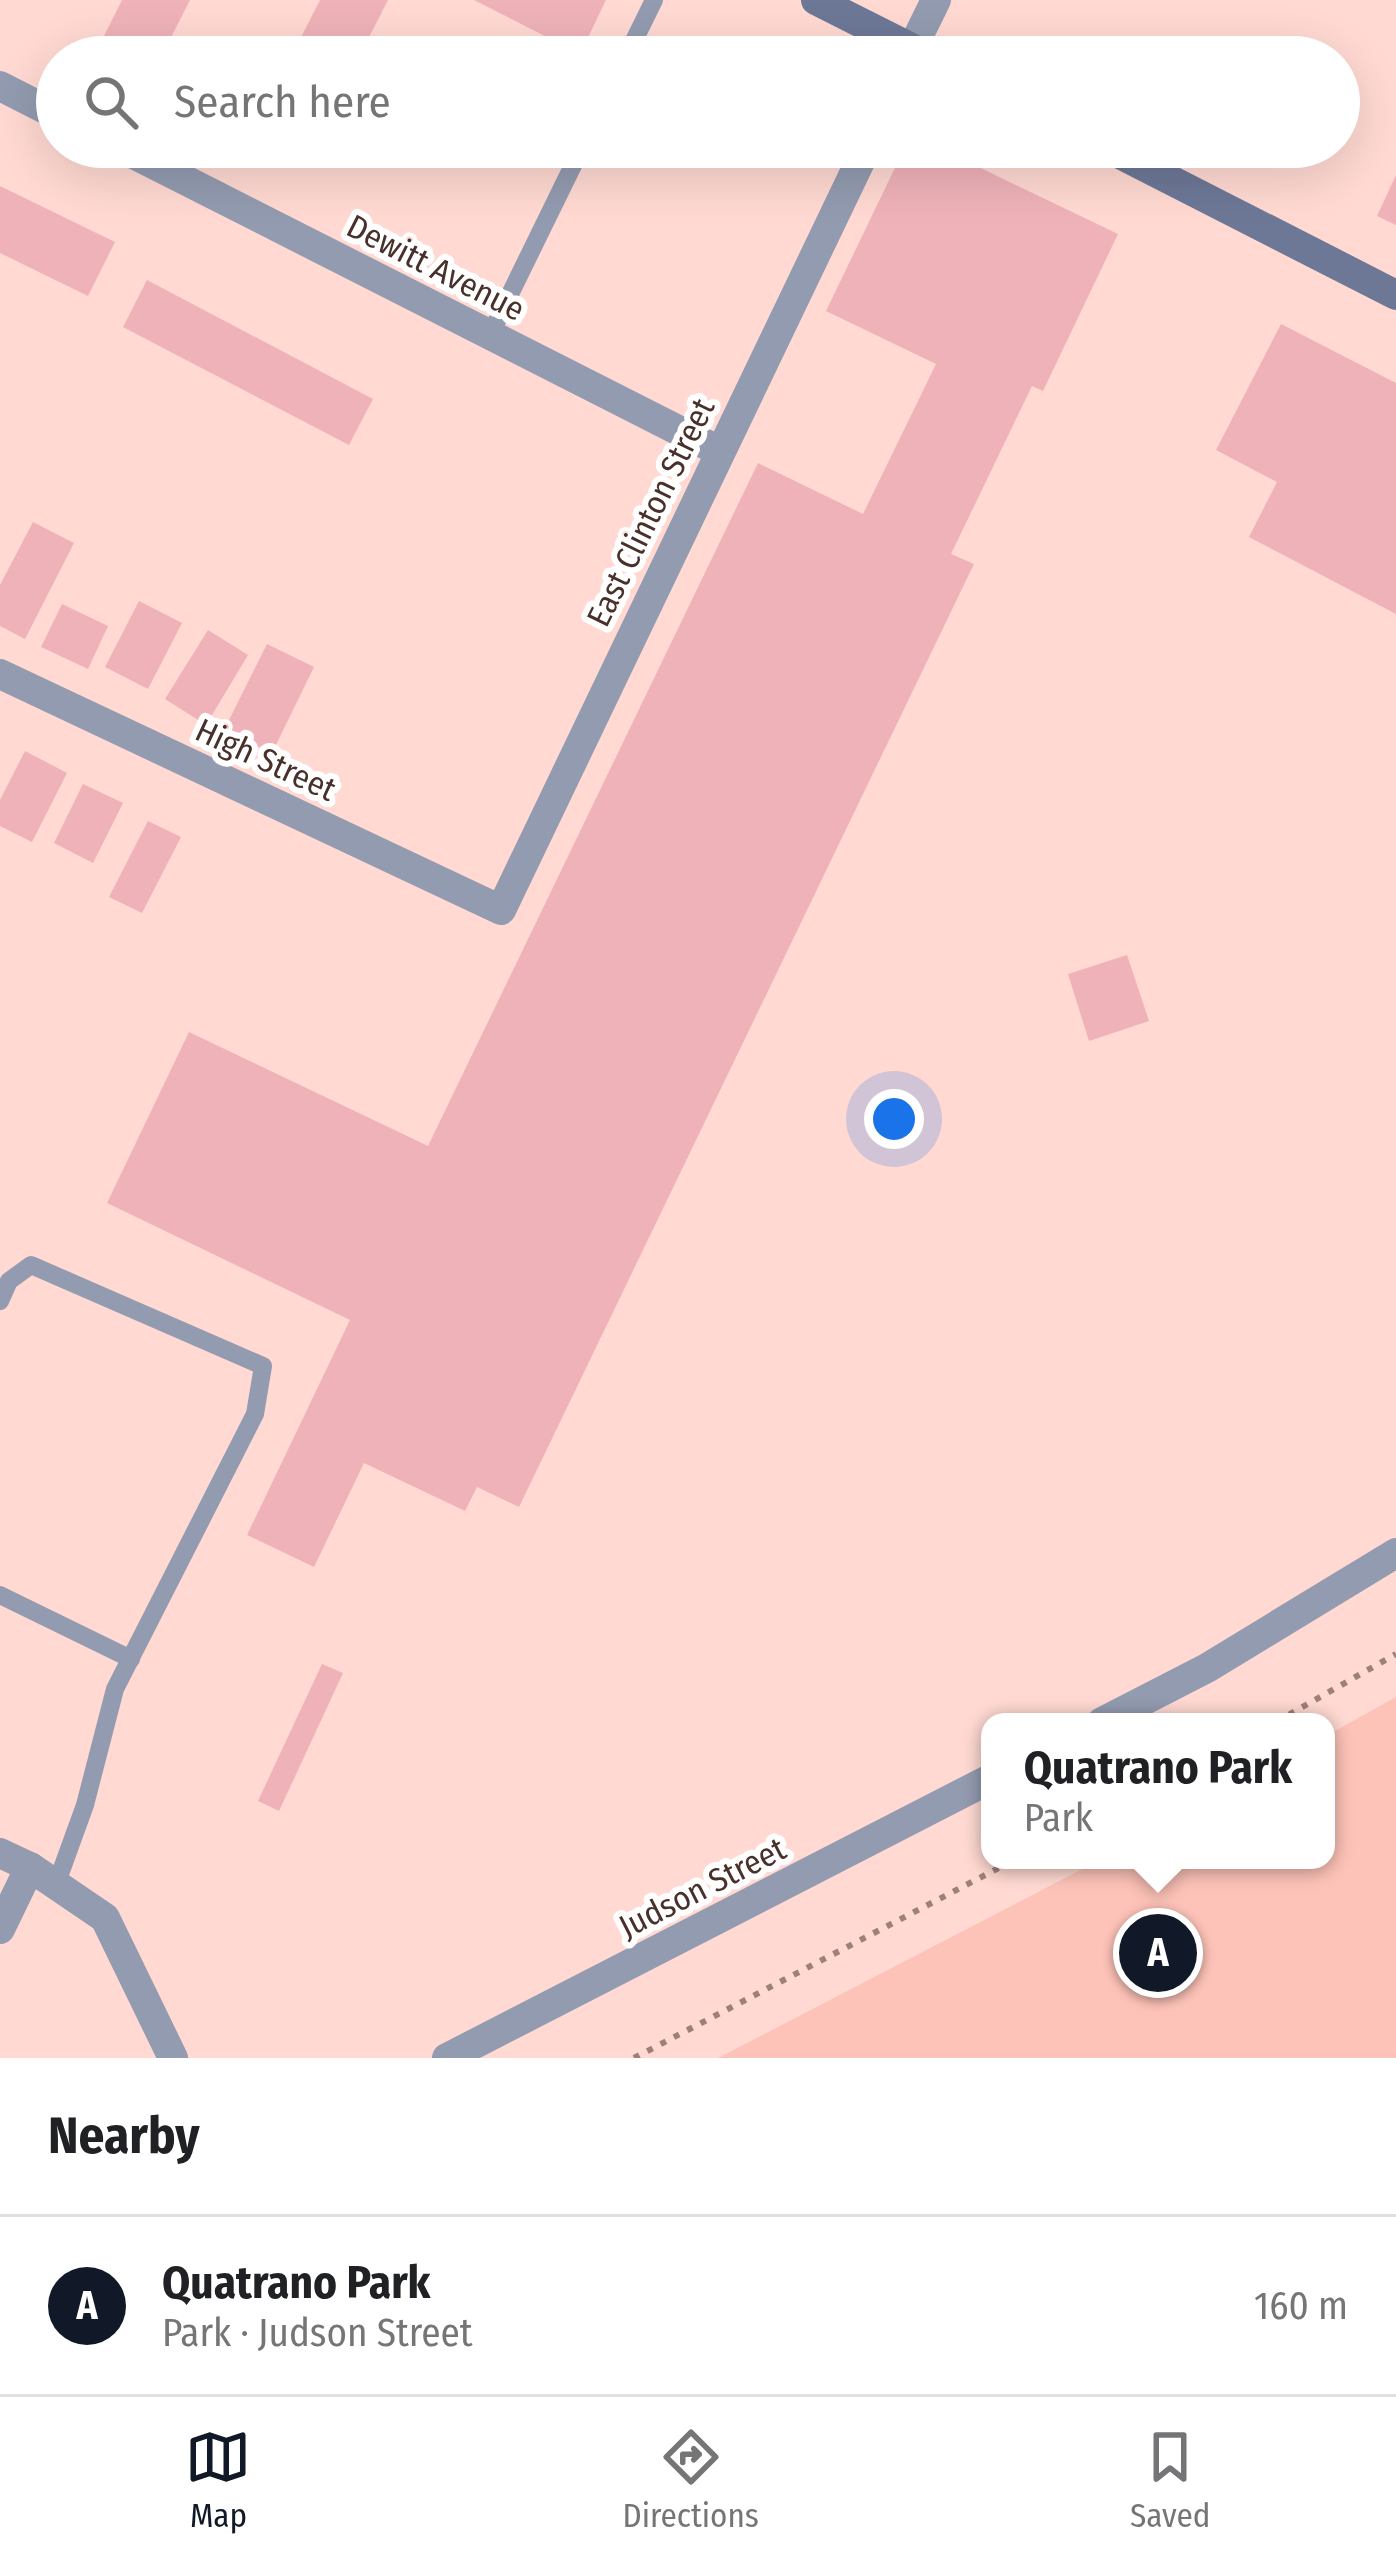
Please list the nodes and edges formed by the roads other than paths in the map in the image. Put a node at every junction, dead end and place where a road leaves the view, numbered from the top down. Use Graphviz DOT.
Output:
graph roads {
  1 [pos="654,0"];
  2 [pos="816,0"];
  3 [pos="936,0"];
  4 [pos="636,36"];
  5 [pos="883,36"];
  6 [pos="923,36"];
  7 [pos="0,86"];
  8 [pos="36,104"];
  9 [pos="161,168"];
  10 [pos="572,168"];
  11 [pos="857,168"];
  12 [pos="1147,168"];
  13 [pos="1396,295"];
  14 [pos="490,335"];
  15 [pos="719,451"];
  16 [pos="0,674"];
  17 [pos="501,910"];
  18 [pos="0,1301"];
  19 [pos="1396,1553"];
  20 [pos="0,1595"];
  21 [pos="131,1659"];
  22 [pos="1120,1713"];
  23 [pos="981,1784"];
  24 [pos="0,1852"];
  25 [pos="43,1876"];
  26 [pos="0,1929"];
  27 [pos="173,2058"];
  28 [pos="447,2058"];
  1 -- 4 [label="lane"];
  2 -- 5 [label="main road"];
  3 -- 6 [label="street"];
  7 -- 8 [label="street"];
  9 -- 14 [label="street, Dewitt Avenue"];
  10 -- 14 [label="lane"];
  11 -- 15 [label="street, East Clinton Street"];
  12 -- 13 [label="main road"];
  14 -- 15 [label="street, Dewitt Avenue"];
  15 -- 17 [label="street, East Clinton Street"];
  16 -- 17 [label="street, High Street"];
  18 -- 21 [label="lane"];
  19 -- 22 [label="street"];
  20 -- 21 [label="lane"];
  21 -- 25 [label="lane"];
  23 -- 28 [label="street, Judson Street"];
  24 -- 25 [label="street"];
  25 -- 26 [label="street"];
  25 -- 27 [label="street"];
}
